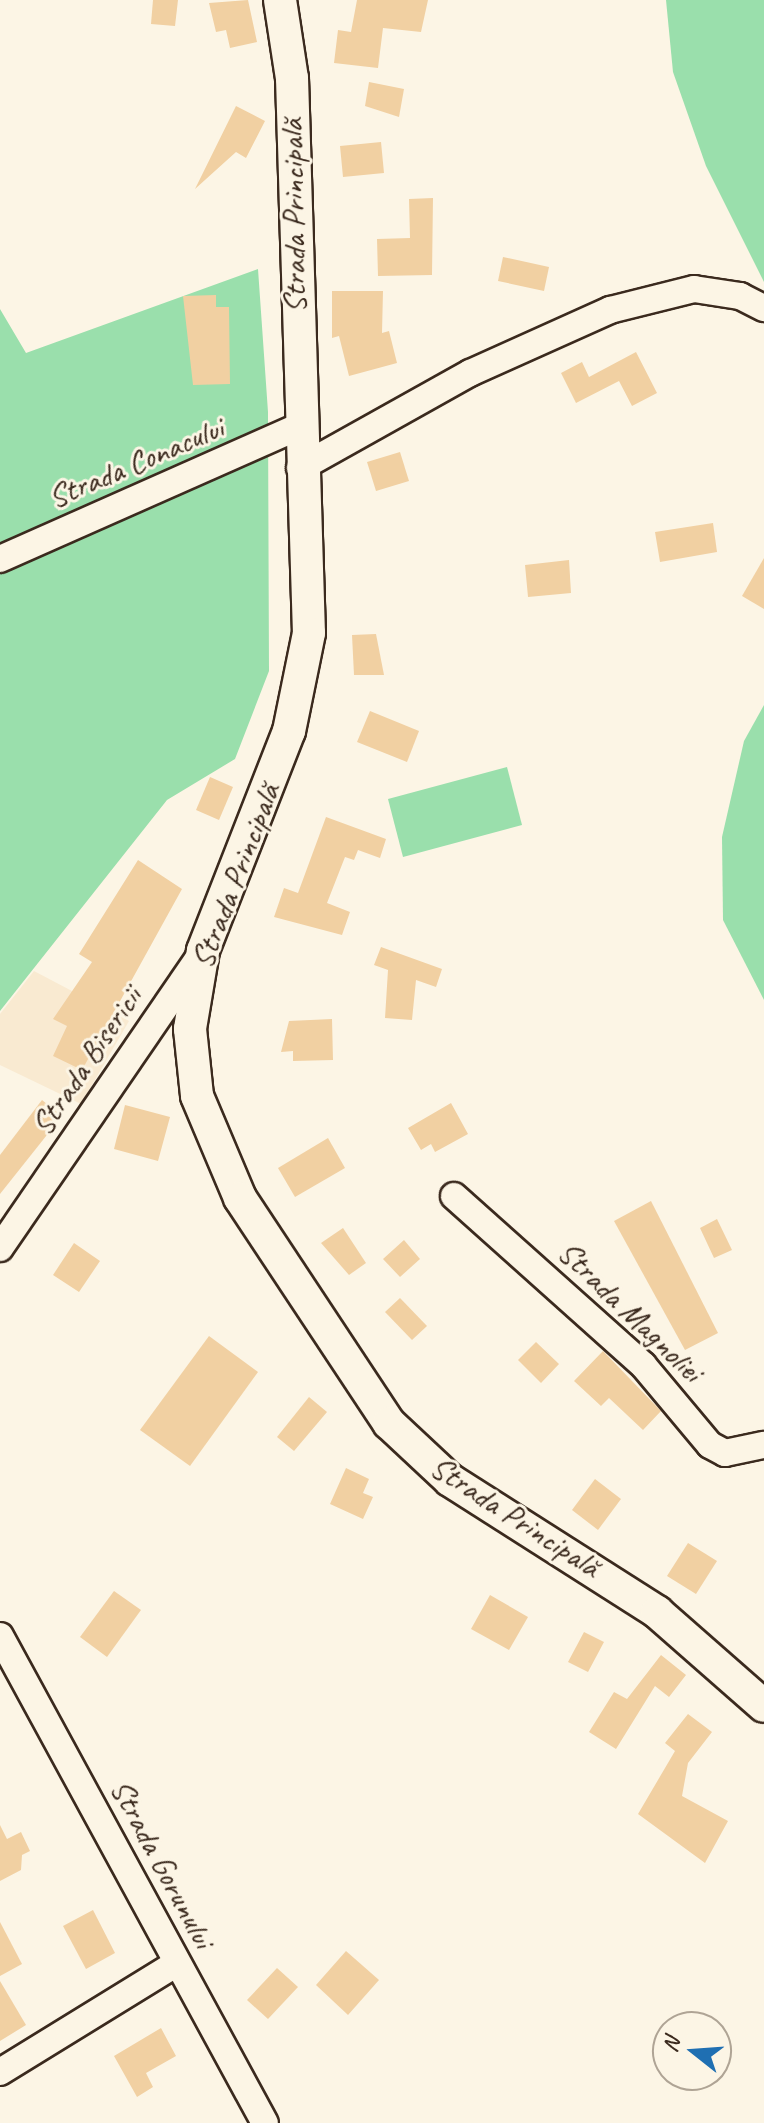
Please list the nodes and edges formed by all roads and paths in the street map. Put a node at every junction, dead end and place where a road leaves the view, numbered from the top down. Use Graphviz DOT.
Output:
graph roads {
  1 [pos="280,0"];
  2 [pos="764,308"];
  3 [pos="298,427"];
  4 [pos="300,468"];
  5 [pos="0,559"];
  6 [pos="203,951"];
  7 [pos="454,1196"];
  8 [pos="0,1248"];
  9 [pos="764,1445"];
  10 [pos="0,1636"];
  11 [pos="764,1706"];
  12 [pos="177,1963"];
  13 [pos="0,2072"];
  14 [pos="265,2123"];
  1 -- 3 [label="main road, Strada Principală"];
  2 -- 4 [label="street"];
  3 -- 4 [label="main road, Strada Principală"];
  3 -- 5 [label="street, Strada Conacului"];
  4 -- 6 [label="main road, Strada Principală"];
  6 -- 8 [label="street, Strada Bisericii"];
  6 -- 11 [label="main road, Strada Principală"];
  7 -- 9 [label="street, Strada Magnoliei"];
  10 -- 12 [label="street, Strada Gorunului"];
  12 -- 13 [label="street"];
  12 -- 14 [label="street, Strada Gorunului"];
}
